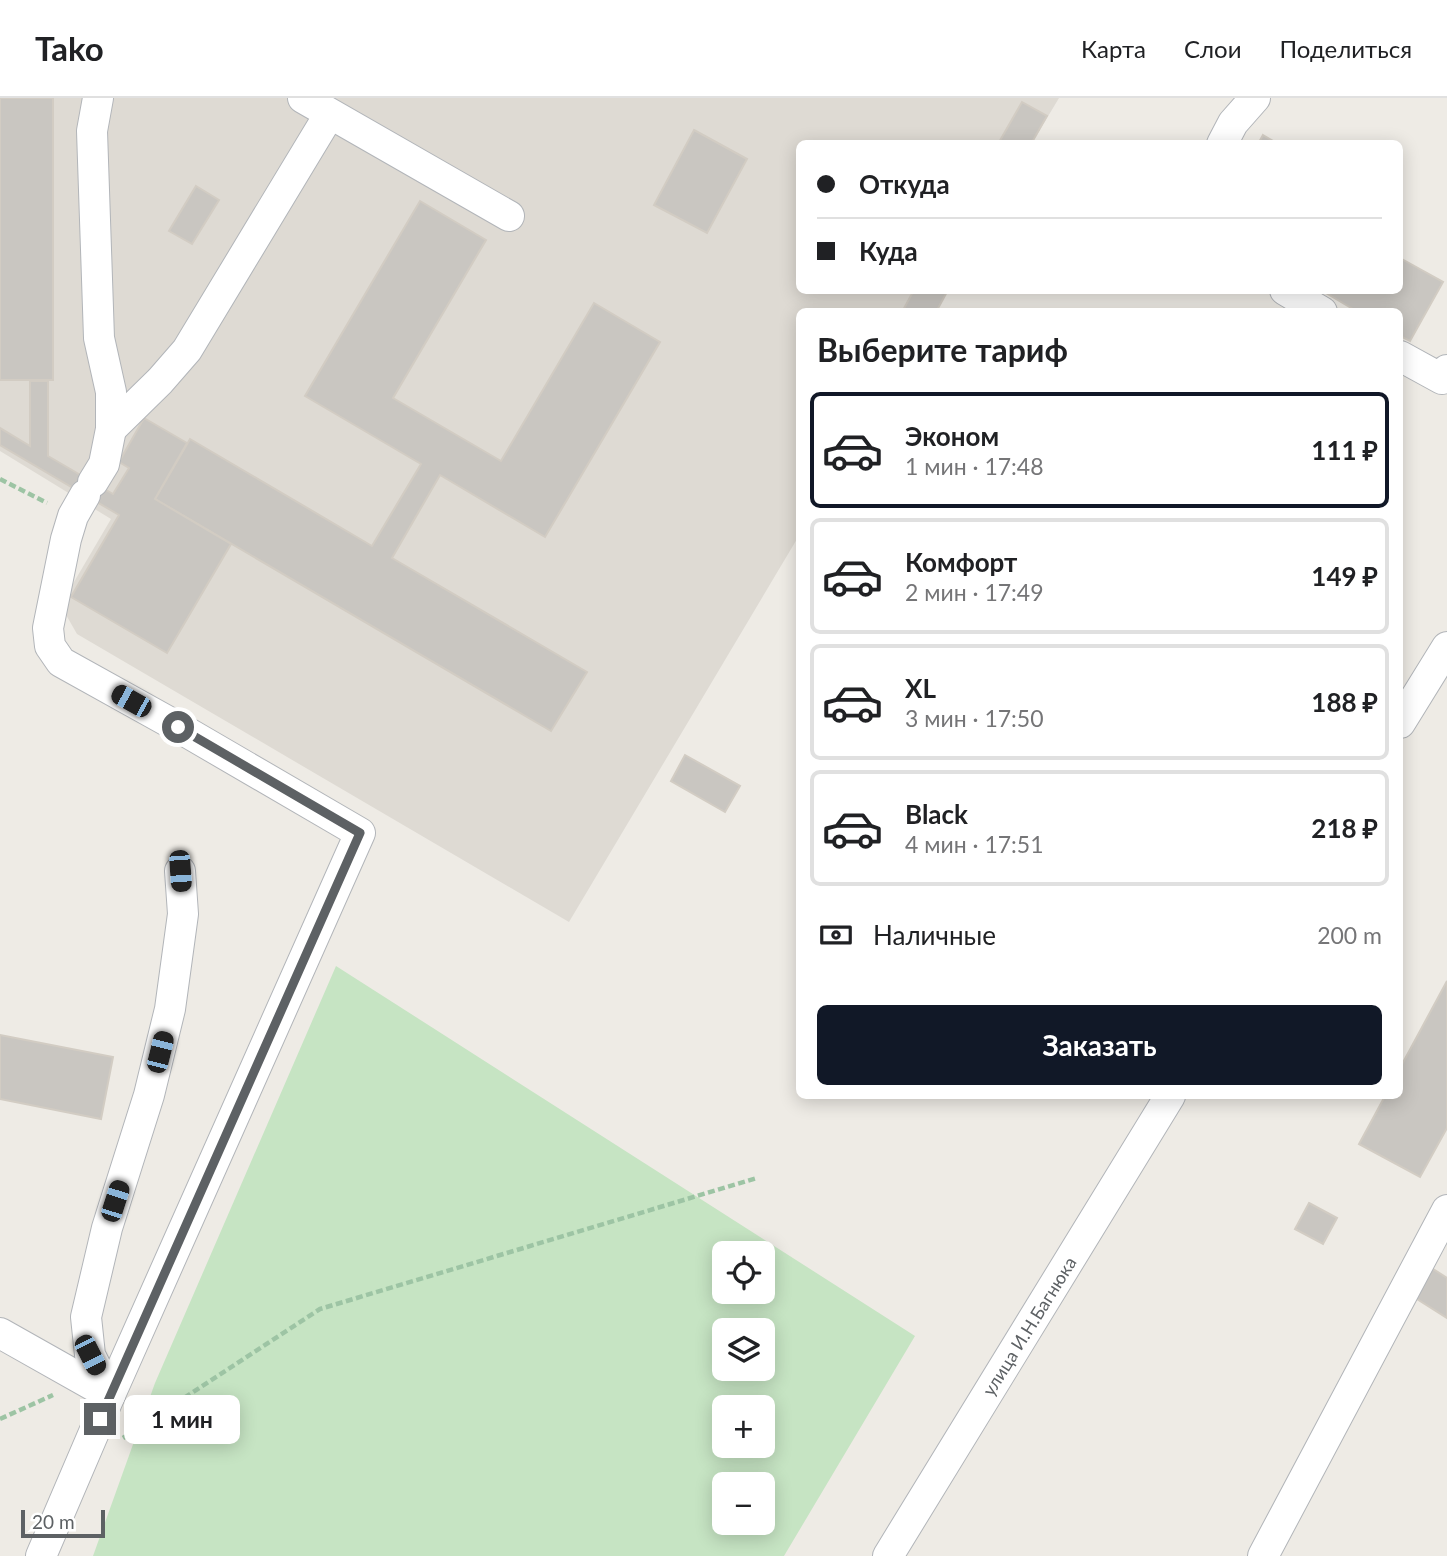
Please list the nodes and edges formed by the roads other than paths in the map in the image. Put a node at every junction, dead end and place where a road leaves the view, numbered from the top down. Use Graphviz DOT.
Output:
graph roads {
  1 [pos="98,98"];
  2 [pos="303,98"];
  3 [pos="1255,98"];
  4 [pos="330,115"];
  5 [pos="1224,140"];
  6 [pos="509,216"];
  7 [pos="1292,294"];
  8 [pos="1315,308"];
  9 [pos="1403,358"];
  10 [pos="1447,370"];
  11 [pos="111,429"];
  12 [pos="1447,647"];
  13 [pos="1403,718"];
  14 [pos="180,871"];
  15 [pos="1168,1099"];
  16 [pos="1447,1210"];
  17 [pos="0,1333"];
  18 [pos="110,1395"];
  19 [pos="41,1556"];
  20 [pos="888,1556"];
  21 [pos="1263,1556"];
  1 -- 11 [label="street"];
  2 -- 4 [label="street"];
  3 -- 5 [label="street"];
  4 -- 6 [label="street"];
  4 -- 11 [label="street"];
  7 -- 8 [label="street"];
  9 -- 10 [label="street"];
  11 -- 18 [label="street"];
  12 -- 13 [label="street"];
  14 -- 18 [label="street"];
  15 -- 20 [label="street, улица И.Н.Багнюка"];
  16 -- 21 [label="street"];
  17 -- 18 [label="street"];
  18 -- 19 [label="street"];
}
